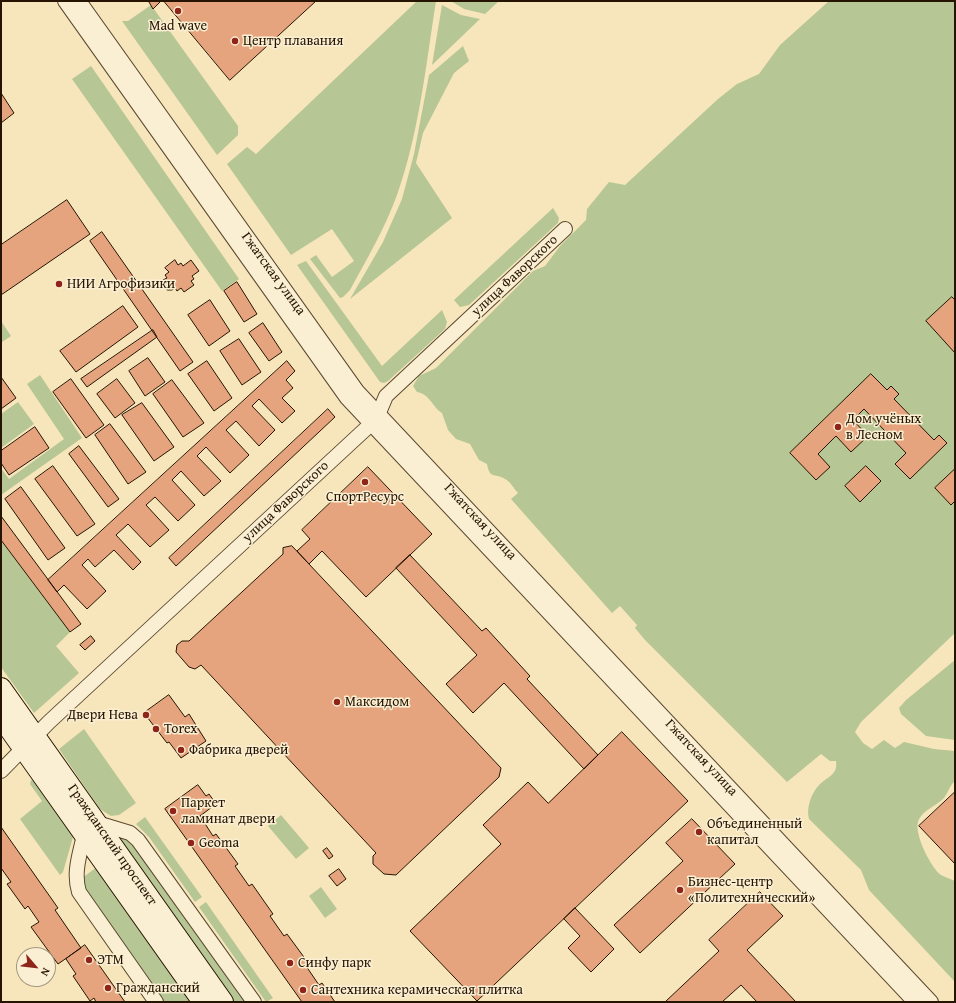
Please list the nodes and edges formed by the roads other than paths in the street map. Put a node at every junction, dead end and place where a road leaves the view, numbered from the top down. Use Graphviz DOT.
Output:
graph roads {
  1 [pos="64,1"];
  2 [pos="79,1"];
  3 [pos="565,229"];
  4 [pos="375,419"];
  5 [pos="1,688"];
  6 [pos="1,717"];
  7 [pos="29,742"];
  8 [pos="1,771"];
  9 [pos="91,829"];
  10 [pos="156,1002"];
  11 [pos="203,1002"];
  12 [pos="223,1002"];
  13 [pos="254,1002"];
  14 [pos="915,1002"];
  15 [pos="931,1002"];
  1 -- 4 [label="street, Гжатская улица"];
  2 -- 4 [label="street, Гжатская улица"];
  3 -- 4 [label="street, улица Фаворского"];
  4 -- 7 [label="street, улица Фаворского"];
  4 -- 14 [label="street, Гжатская улица"];
  4 -- 15 [label="street, Гжатская улица"];
  5 -- 7 [label="main road, Гражданский проспект"];
  6 -- 7 [label="main road, Гражданский проспект"];
  7 -- 8 [label="street, улица Фаворского"];
  7 -- 9 [label="main road, Гражданский проспект"];
  9 -- 10 [label="street"];
  9 -- 11 [label="main road, Гражданский проспект"];
  9 -- 12 [label="main road, Гражданский проспект"];
  9 -- 13 [label="street"];
}
